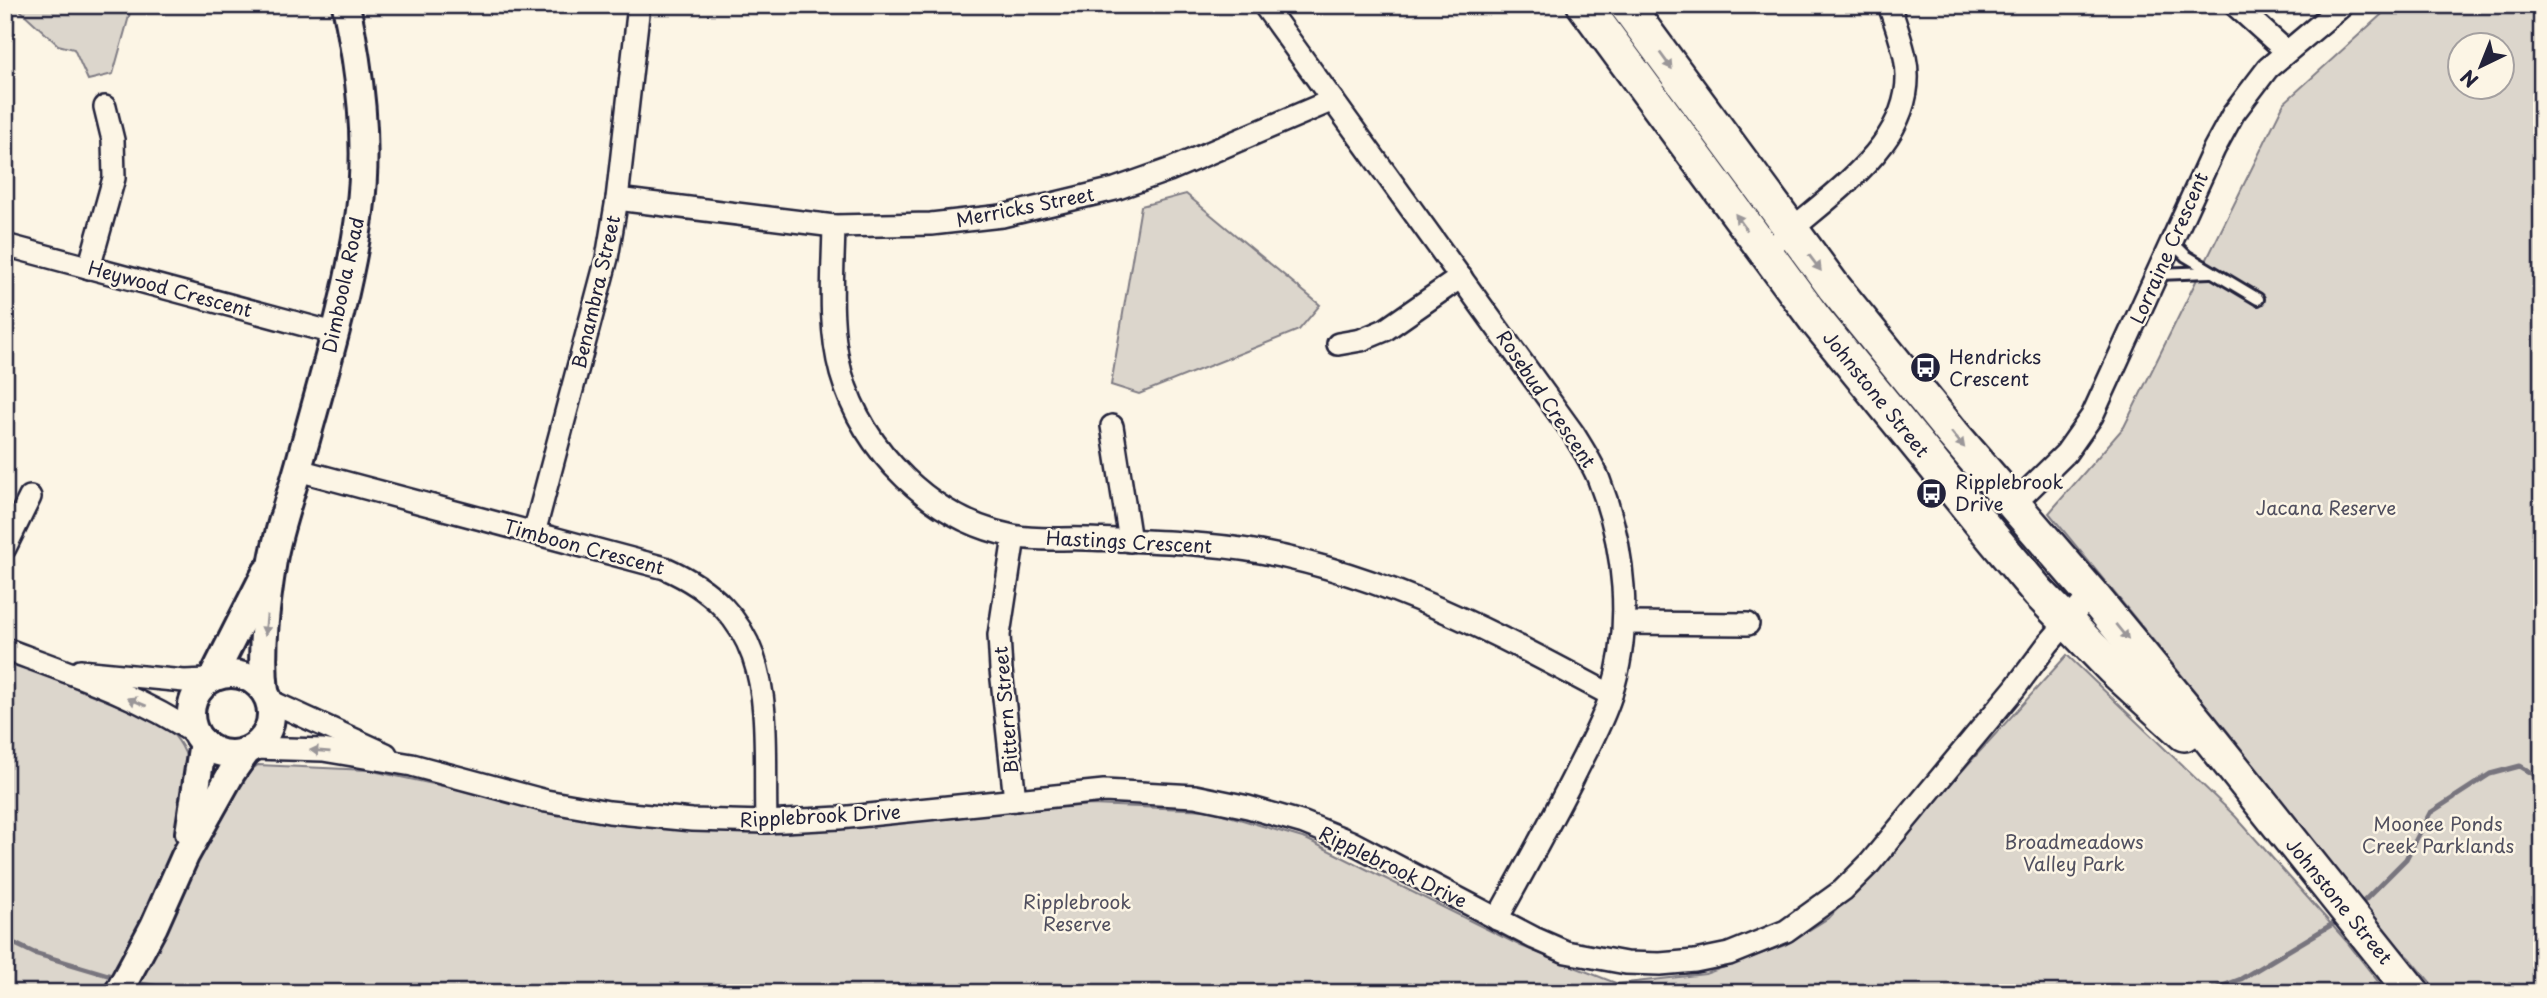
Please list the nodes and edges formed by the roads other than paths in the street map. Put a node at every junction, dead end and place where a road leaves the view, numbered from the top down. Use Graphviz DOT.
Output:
graph roads {
  1 [pos="346,5"];
  2 [pos="639,5"];
  3 [pos="1264,5"];
  4 [pos="1584,5"];
  5 [pos="1626,5"];
  6 [pos="1889,5"];
  7 [pos="2235,5"];
  8 [pos="2343,5"];
  9 [pos="2286,51"];
  10 [pos="1333,100"];
  11 [pos="105,107"];
  12 [pos="617,199"];
  13 [pos="834,226"];
  14 [pos="1790,230"];
  15 [pos="2172,242"];
  16 [pos="5,245"];
  17 [pos="1765,254"];
  18 [pos="89,268"];
  19 [pos="2210,272"];
  20 [pos="2158,274"];
  21 [pos="1461,277"];
  22 [pos="2258,299"];
  23 [pos="334,333"];
  24 [pos="1338,344"];
  25 [pos="1112,426"];
  26 [pos="298,470"];
  27 [pos="30,497"];
  28 [pos="2013,505"];
  29 [pos="534,533"];
  30 [pos="1014,537"];
  31 [pos="1130,541"];
  32 [pos="5,548"];
  33 [pos="273,559"];
  34 [pos="2091,594"];
  35 [pos="2067,621"];
  36 [pos="1624,623"];
  37 [pos="1748,624"];
  38 [pos="5,649"];
  39 [pos="64,671"];
  40 [pos="211,679"];
  41 [pos="1611,695"];
  42 [pos="268,696"];
  43 [pos="200,738"];
  44 [pos="250,749"];
  45 [pos="412,765"];
  46 [pos="1015,800"];
  47 [pos="2265,809"];
  48 [pos="766,822"];
  49 [pos="185,856"];
  50 [pos="1497,919"];
  51 [pos="118,993"];
  52 [pos="2413,993"];
  1 -- 23 [label="street, Dimboola Road"];
  2 -- 12 [label="street, Benambra Street"];
  3 -- 10 [label="street, Rosebud Crescent"];
  17 -- 4 [label="main road, Johnstone Street, one-way"];
  5 -- 14 [label="main road, Johnstone Street, one-way"];
  6 -- 14 [label="street"];
  7 -- 9 [label="street"];
  8 -- 9 [label="street, Lorraine Crescent"];
  9 -- 15 [label="street, Lorraine Crescent"];
  10 -- 13 [label="street, Merricks Street"];
  10 -- 21 [label="street, Rosebud Crescent"];
  11 -- 18 [label="street"];
  12 -- 13 [label="street, Merricks Street"];
  12 -- 29 [label="street, Benambra Street"];
  13 -- 30 [label="street, Hastings Crescent"];
  14 -- 17 [label="street"];
  14 -- 28 [label="main road, Johnstone Street, one-way"];
  15 -- 19 [label="lane"];
  15 -- 20 [label="street, Lorraine Crescent"];
  16 -- 18 [label="street, Heywood Crescent"];
  17 -- 35 [label="main road, Johnstone Street"];
  18 -- 23 [label="street, Heywood Crescent"];
  19 -- 20 [label="lane"];
  19 -- 22 [label="lane"];
  20 -- 28 [label="street, Lorraine Crescent"];
  21 -- 24 [label="street"];
  21 -- 36 [label="street, Rosebud Crescent"];
  23 -- 26 [label="street, Dimboola Road"];
  25 -- 31 [label="street"];
  26 -- 29 [label="street, Timboon Crescent"];
  26 -- 33 [label="street, Dimboola Road"];
  27 -- 32 [label="street"];
  28 -- 34 [label="main road, Johnstone Street"];
  29 -- 48 [label="street, Timboon Crescent"];
  30 -- 31 [label="street, Hastings Crescent"];
  30 -- 46 [label="street, Bittern Street"];
  31 -- 41 [label="street, Hastings Crescent"];
  33 -- 40 [label="street, Dimboola Road"];
  33 -- 42 [label="street, Dimboola Road, one-way"];
  34 -- 35 [label="street, Ripplebrook Drive"];
  34 -- 47 [label="main road, Johnstone Street, one-way"];
  35 -- 47 [label="main road, Johnstone Street"];
  35 -- 50 [label="street, Ripplebrook Drive"];
  36 -- 37 [label="street"];
  36 -- 41 [label="street, Rosebud Crescent"];
  38 -- 39 [label="street"];
  39 -- 40 [label="street"];
  43 -- 39 [label="street, one-way"];
  40 -- 42 [label="street"];
  40 -- 43 [label="street"];
  41 -- 50 [label="street, Rosebud Crescent"];
  42 -- 44 [label="street"];
  42 -- 45 [label="street, Ripplebrook Drive"];
  43 -- 44 [label="street"];
  43 -- 49 [label="street"];
  45 -- 44 [label="street, Ripplebrook Drive, one-way"];
  44 -- 49 [label="street"];
  45 -- 48 [label="street, Ripplebrook Drive"];
  46 -- 48 [label="street, Ripplebrook Drive"];
  46 -- 50 [label="street, Ripplebrook Drive"];
  47 -- 52 [label="main road, Johnstone Street"];
  49 -- 51 [label="street"];
}
